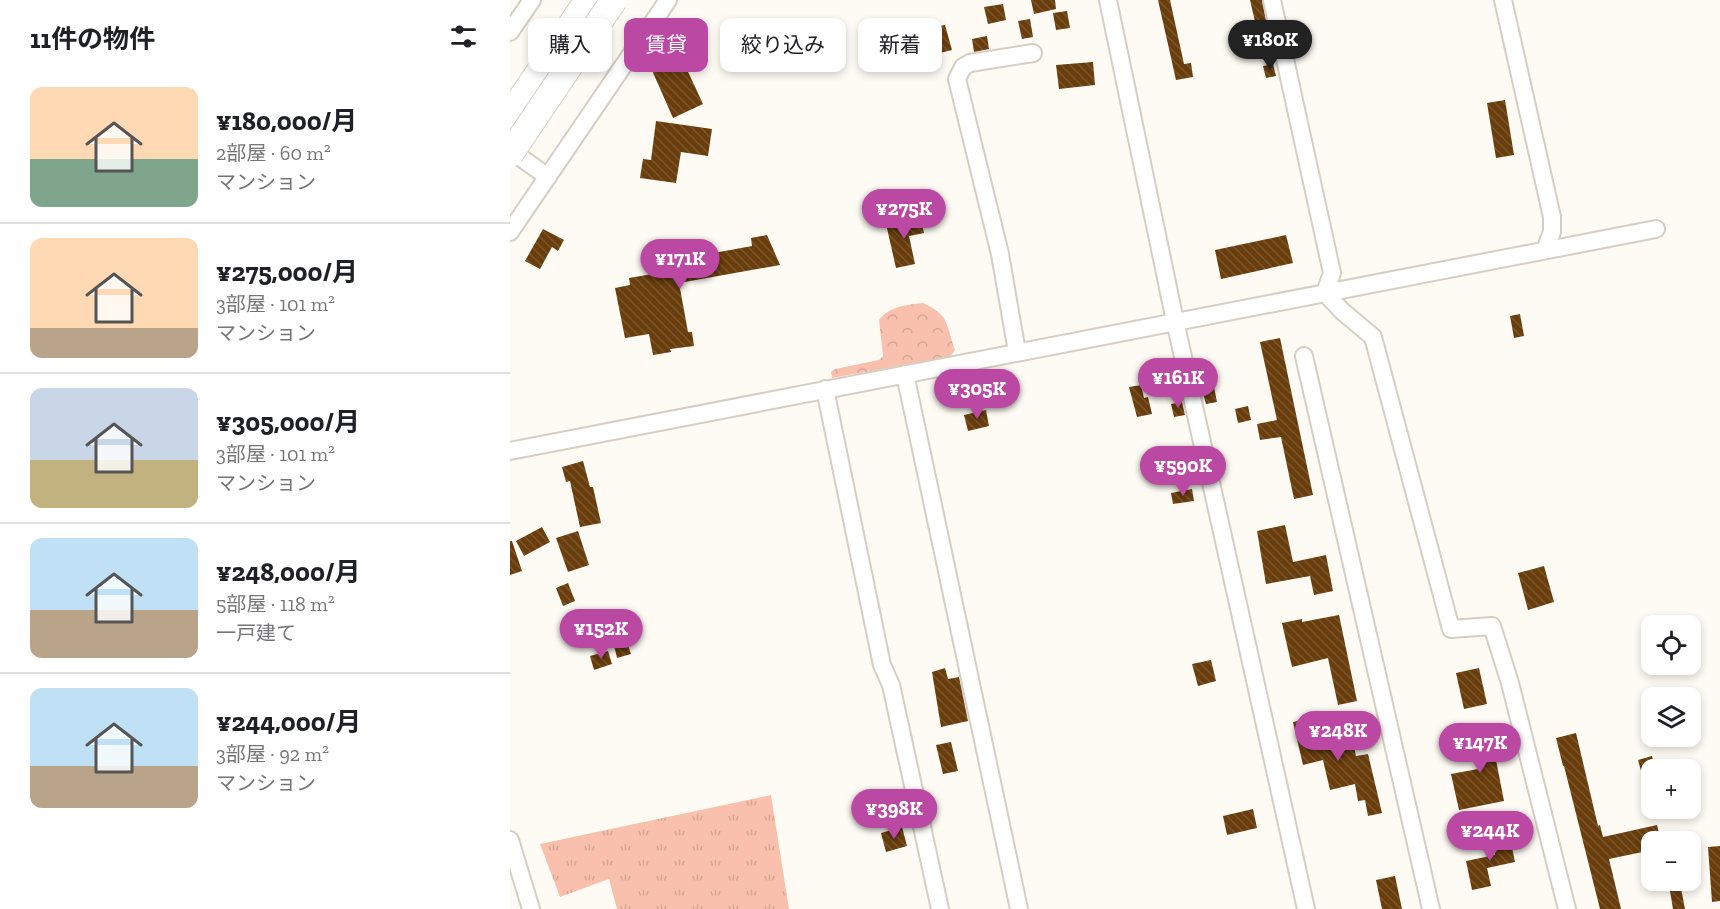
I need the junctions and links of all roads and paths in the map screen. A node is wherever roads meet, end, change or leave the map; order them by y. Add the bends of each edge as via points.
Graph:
1 (532, 0) edge
2 (588, 0) edge
3 (614, 0) edge
4 (668, 0) edge
5 (1108, 0) edge
6 (1272, 0) edge
7 (1503, 0) edge
8 (510, 32) edge
9 (1033, 53) dead end
10 (510, 115) edge
11 (510, 150) edge
12 (510, 154) edge
13 (548, 177) junction
14 (1656, 229) dead end
15 (510, 232) edge
16 (1545, 250) junction
17 (1325, 292) junction
18 (1175, 321) junction
19 (1017, 352) junction
20 (1304, 356) dead end
21 (904, 374) junction
22 (825, 389) junction
23 (510, 451) edge
24 (510, 840) edge
25 (531, 909) edge
26 (940, 909) edge
27 (1019, 909) edge
28 (1306, 909) edge
29 (1431, 909) edge
30 (1567, 909) edge

1 - 8 street
2 - 10 highway
3 - 12 highway, bridge
4 - 13 street
5 - 18 street
6 - 17 street via 1332,273
7 - 16 street via 1552,217 1552,232
9 - 19 street via 970,63 957,79 999,254
11 - 13 street
13 - 15 street
14 - 16 street
16 - 17 street
17 - 18 street
17 - 30 street via 1373,338 1452,629 1492,626 1510,682
18 - 19 street
18 - 28 street
19 - 21 street
20 - 29 street
21 - 22 street
21 - 27 street
22 - 23 street
22 - 26 street via 882,665 891,685
24 - 25 street

